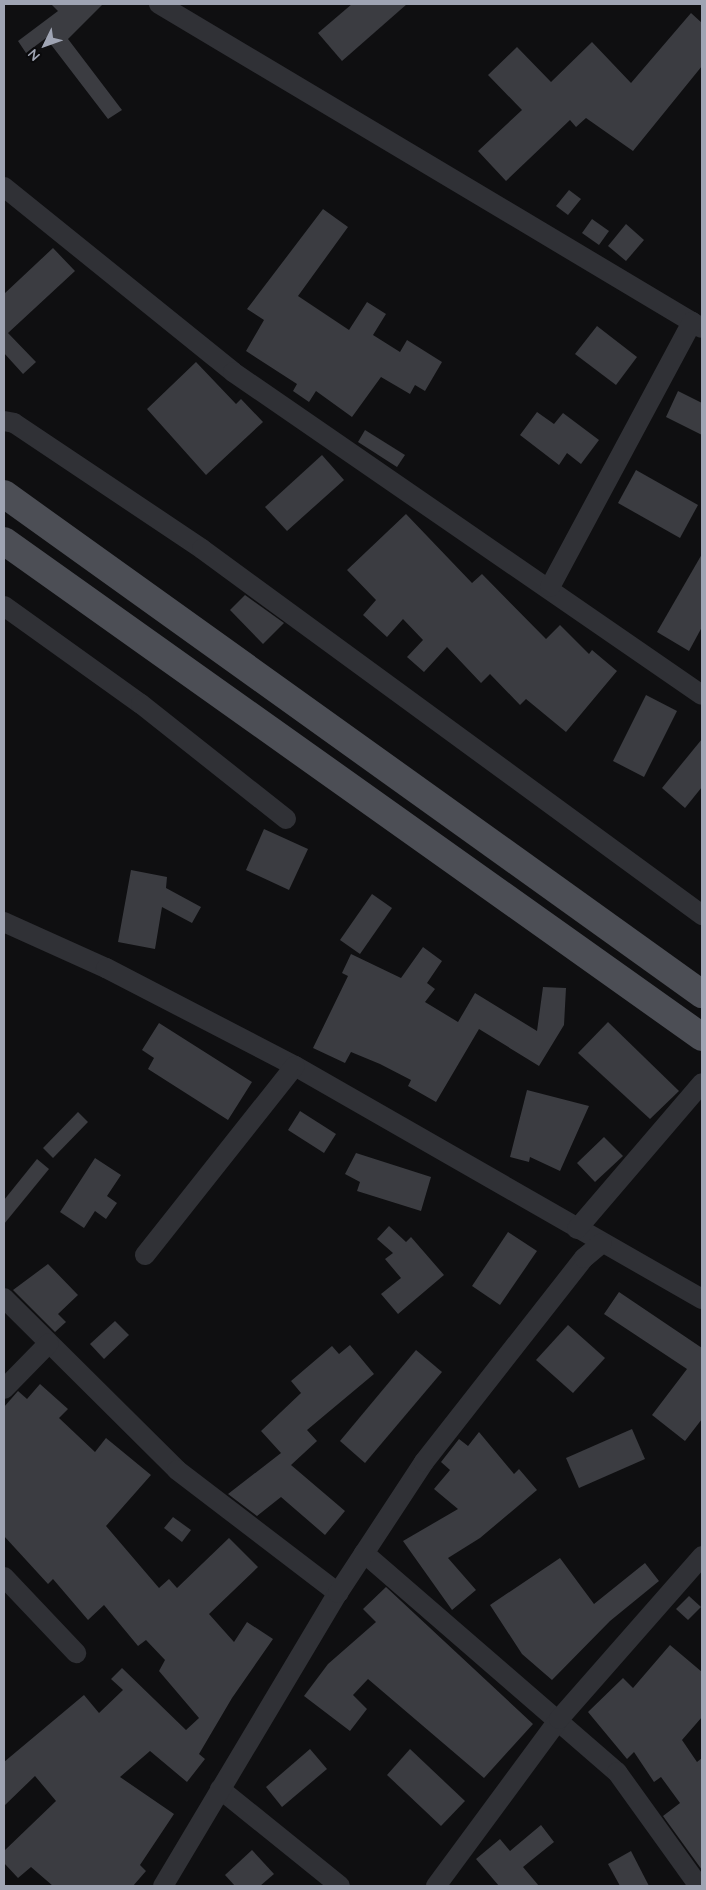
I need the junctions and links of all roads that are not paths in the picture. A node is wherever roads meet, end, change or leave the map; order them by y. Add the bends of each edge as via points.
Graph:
1 (159, 4) edge
2 (184, 10) edge
3 (4, 187) edge
4 (697, 325) edge
5 (4, 421) edge
6 (4, 494) edge
7 (4, 541) edge
8 (550, 587) junction
9 (4, 606) edge
10 (702, 696) edge
11 (286, 819) dead end
12 (702, 915) edge
13 (4, 922) edge
14 (702, 994) edge
15 (702, 1037) edge
16 (295, 1066) junction
17 (702, 1083) edge
18 (577, 1229) junction
19 (602, 1243) junction
20 (145, 1255) dead end
21 (4, 1298) edge
22 (702, 1299) edge
23 (49, 1343) junction
24 (4, 1388) edge
25 (364, 1553) junction
26 (702, 1556) edge
27 (4, 1577) edge
28 (338, 1593) junction
29 (76, 1653) dead end
30 (559, 1719) junction
31 (220, 1789) junction
32 (163, 1886) edge
33 (340, 1886) edge
34 (436, 1886) edge
35 (699, 1886) edge

1 - 2 street
2 - 4 street
3 - 8 street via 233,372
4 - 8 street
5 - 12 street via 14,423 202,549
6 - 14 main road
7 - 15 main road
8 - 10 street
9 - 11 street via 141,704
13 - 16 street via 106,968
16 - 18 street
16 - 20 street
17 - 18 street
18 - 19 street
19 - 22 street
19 - 25 street via 584,1258 424,1462
21 - 23 street
23 - 24 street
23 - 28 street via 177,1470
25 - 28 street
25 - 30 street
26 - 30 street
27 - 29 street
28 - 31 street
30 - 34 street
30 - 35 street via 617,1772
31 - 32 street
31 - 33 street

